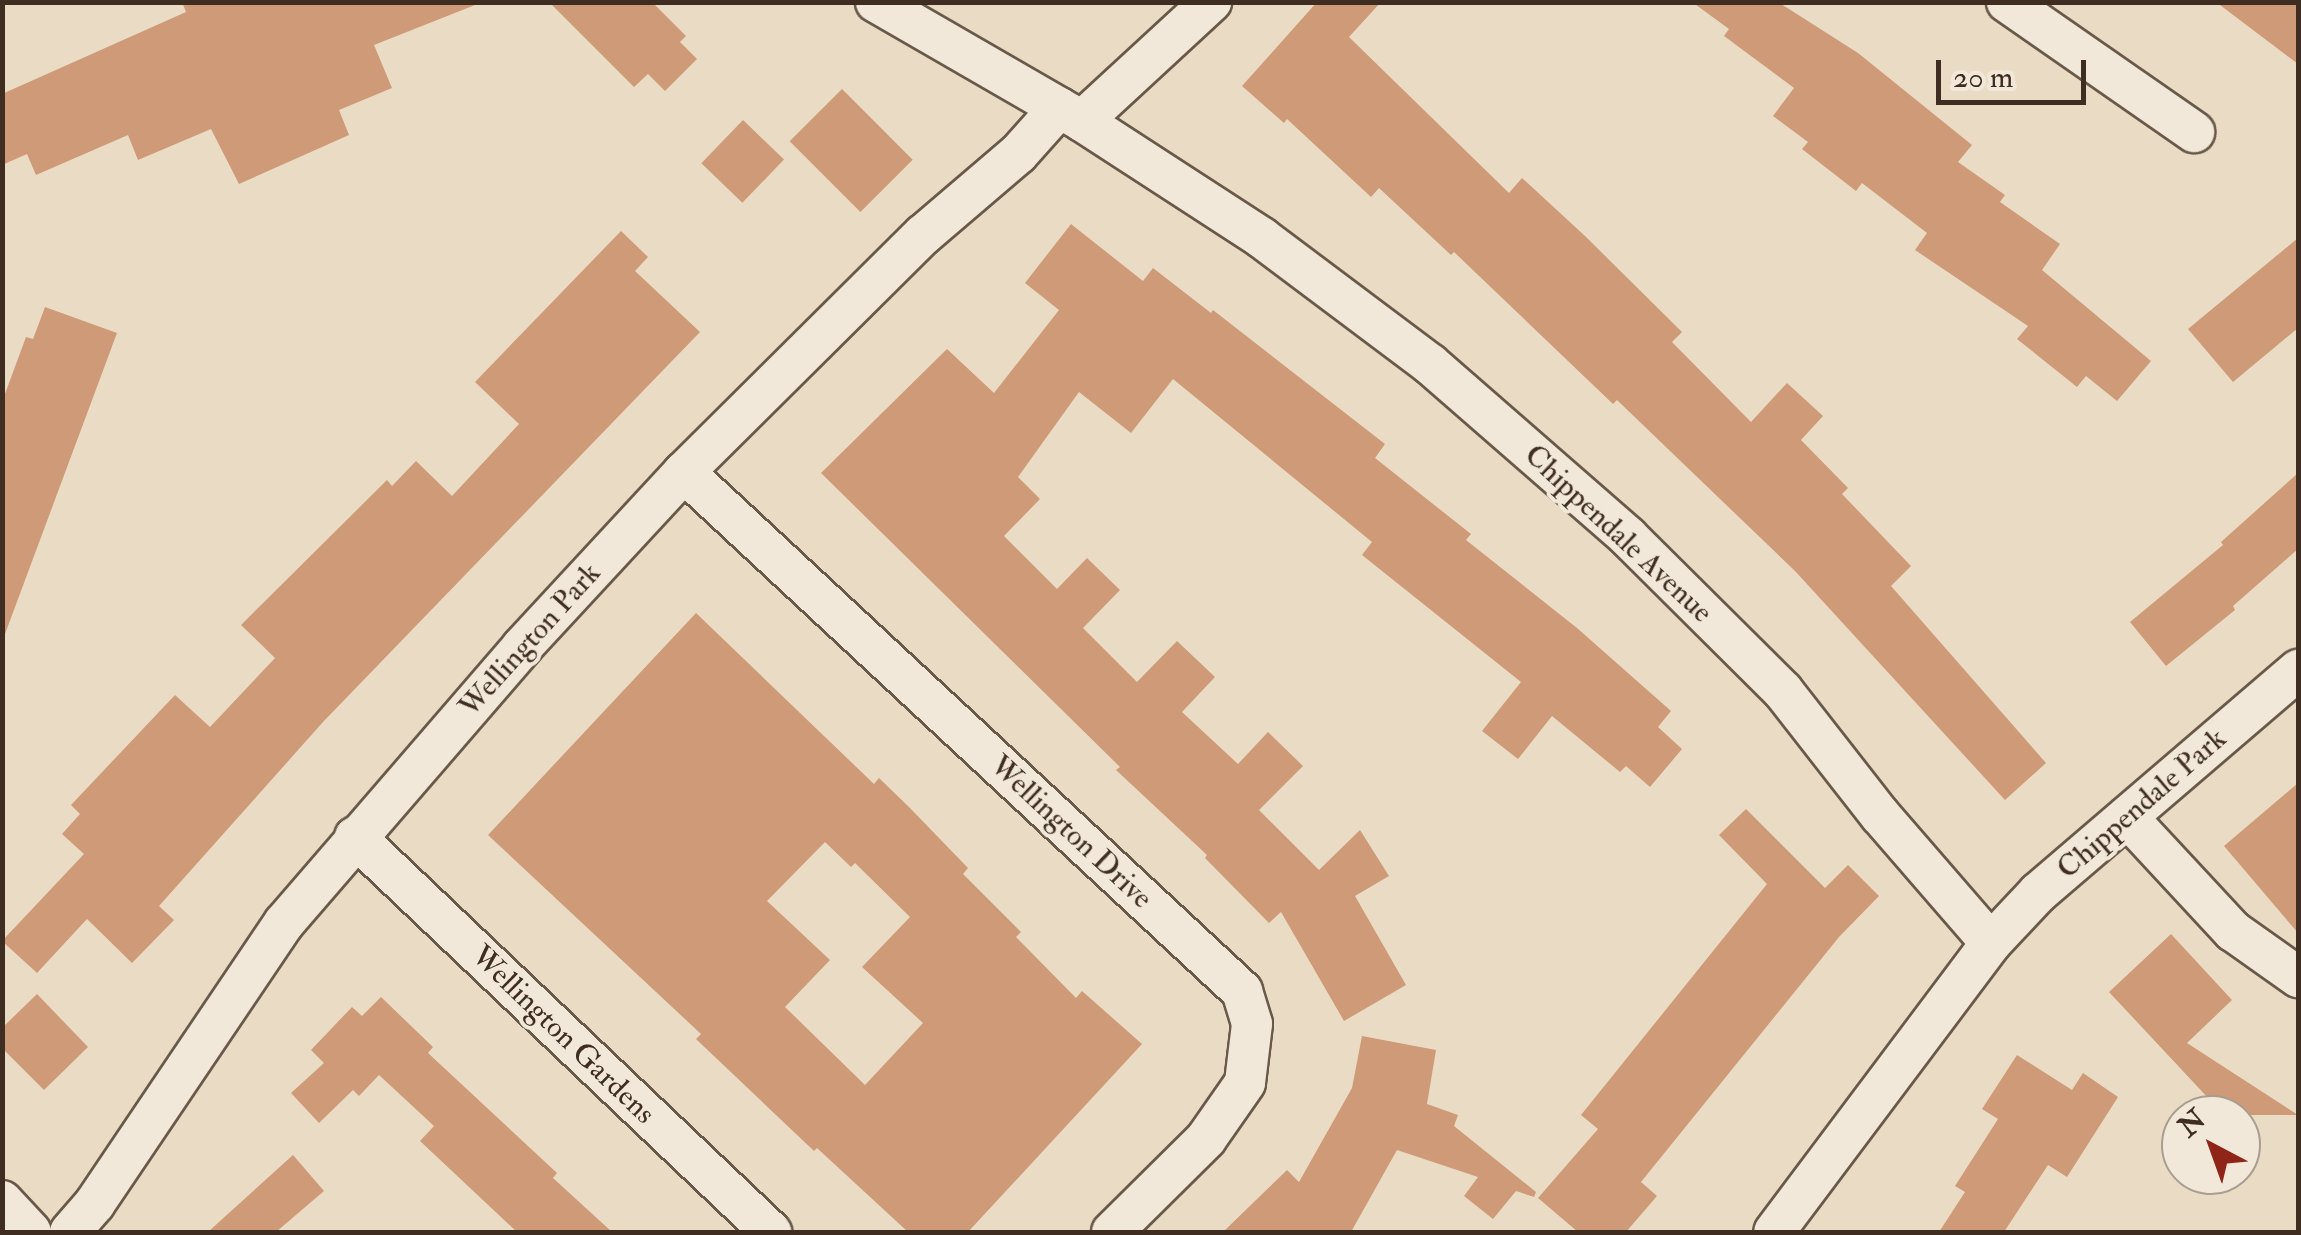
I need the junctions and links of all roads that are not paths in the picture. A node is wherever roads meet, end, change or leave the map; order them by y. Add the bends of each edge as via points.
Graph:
1 (876, 2) edge
2 (1211, 2) edge
3 (2006, 2) edge
4 (1070, 114) junction
5 (2194, 132) dead end
6 (684, 472) junction
7 (2298, 670) edge
8 (2127, 818) junction
9 (355, 837) junction
10 (1991, 943) junction
11 (2298, 978) edge
12 (2, 1201) edge
13 (31, 1232) edge
14 (70, 1232) edge
15 (771, 1232) edge
16 (1112, 1232) edge
17 (1774, 1232) edge

1 - 4 street, Chippendale Avenue
2 - 4 street, Wellington Park
3 - 5 street
4 - 6 street, Wellington Park via 922,235
4 - 10 street, Chippendale Avenue via 1262,238 1414,352 1628,537 1783,691
6 - 9 street, Wellington Park
6 - 16 street, Wellington Drive via 1242,992 1252,1024 1245,1083 1206,1138
7 - 8 street, Chippendale Park
8 - 10 street, Chippendale Park via 2038,893
8 - 11 street via 2233,931
9 - 14 street, Wellington Park via 284,923
9 - 15 street, Wellington Gardens
10 - 17 street
12 - 13 street

